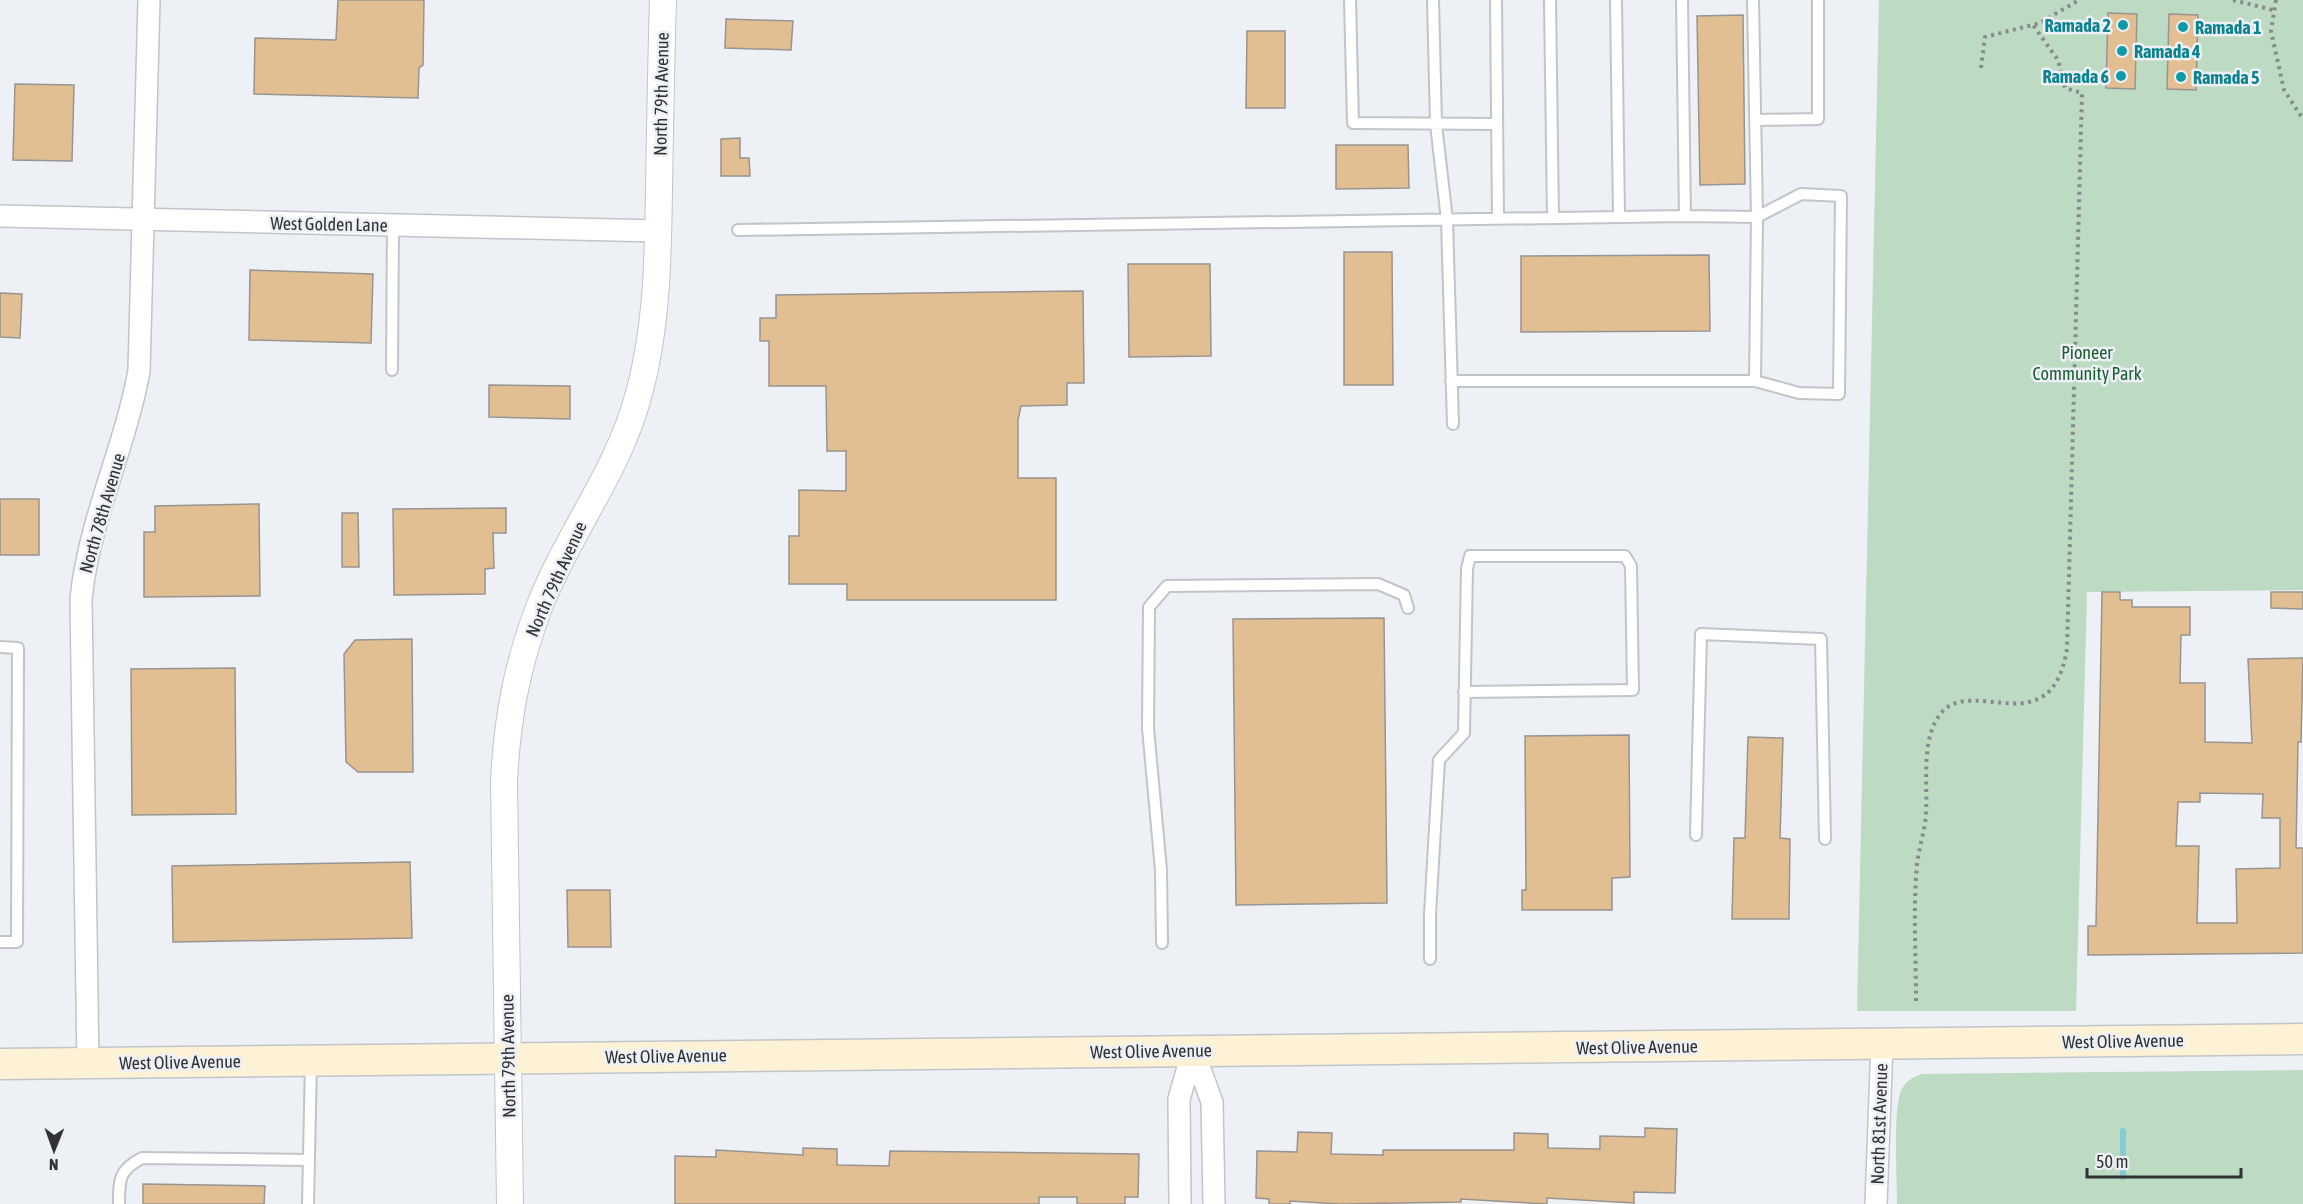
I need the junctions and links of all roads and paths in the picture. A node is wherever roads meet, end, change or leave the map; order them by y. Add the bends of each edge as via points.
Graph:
1 (149, 0) edge
2 (663, 0) edge
3 (1350, 0) edge
4 (1433, 0) edge
5 (1496, 0) edge
6 (1550, 0) edge
7 (1616, 0) edge
8 (1682, 0) edge
9 (1753, 0) edge
10 (1818, 0) edge
11 (2079, 0) edge
12 (2233, 0) edge
13 (2276, 0) edge
14 (2273, 10) junction
15 (2033, 25) junction
16 (1981, 68) dead end
17 (2303, 119) edge
18 (1756, 120) junction
19 (1436, 124) junction
20 (1497, 124) junction
21 (0, 216) edge
22 (1685, 216) junction
23 (1619, 217) junction
24 (1757, 217) junction
25 (1553, 218) junction
26 (1498, 219) junction
27 (144, 220) junction
28 (1447, 220) junction
29 (393, 225) junction
30 (738, 230) dead end
31 (658, 231) junction
32 (392, 370) dead end
33 (2039, 373) dead end
34 (2075, 373) junction
35 (2133, 374) dead end
36 (1451, 381) junction
37 (1755, 381) junction
38 (1453, 424) dead end
39 (1408, 608) dead end
40 (0, 647) edge
41 (1464, 692) junction
42 (1696, 835) dead end
43 (1825, 839) dead end
44 (0, 942) edge
45 (1162, 943) dead end
46 (1430, 959) dead end
47 (1916, 1001) dead end
48 (2303, 1039) edge
49 (1882, 1044) junction
50 (1193, 1050) junction
51 (508, 1058) junction
52 (310, 1061) junction
53 (0, 1064) edge
54 (88, 1064) junction
55 (309, 1160) junction
56 (119, 1204) edge
57 (308, 1204) edge
58 (510, 1204) edge
59 (1180, 1204) edge
60 (1214, 1204) edge
61 (1876, 1204) edge

1 - 27 street, North 78th Avenue
2 - 31 street, North 79th Avenue
3 - 19 lane via 1353,123
4 - 19 lane
5 - 20 lane
6 - 25 lane
7 - 23 lane
8 - 22 lane
9 - 18 lane
10 - 18 lane via 1818,118
11 - 15 path
12 - 14 path
13 - 14 path
14 - 17 path via 2271,31 2284,90
15 - 16 path via 1986,37
15 - 34 path via 2058,60 2065,88 2082,93
18 - 24 lane
19 - 20 lane
19 - 28 lane
20 - 26 lane
21 - 27 street, West Golden Lane
22 - 23 lane
22 - 24 lane
23 - 25 lane
24 - 37 lane
24 - 37 lane via 1801,194 1841,196 1839,394 1799,393
25 - 26 lane
26 - 28 lane
27 - 29 street, West Golden Lane
27 - 54 street, North 78th Avenue via 140,371 129,421 91,538 81,599
28 - 30 lane
28 - 36 lane
29 - 31 street, West Golden Lane
29 - 32 lane
31 - 51 street, North 79th Avenue via 651,342 638,398 619,448 540,604 509,716 504,782
33 - 34 path
34 - 35 path
34 - 47 path via 2067,649 2063,674 2042,697 2025,703 1963,702 1944,710 1932,726 1926,817 1917,863
36 - 37 lane
36 - 38 lane
39 - 45 lane via 1404,595 1378,584 1167,586 1156,596 1149,607 1148,728 1161,870
40 - 44 lane via 18,648 18,695 17,942
41 - 41 lane via 1470,556 1625,556 1631,566 1633,690
41 - 46 lane via 1464,733 1439,760
42 - 43 lane via 1701,634 1821,639
48 - 49 main road, West Olive Avenue
49 - 50 main road, West Olive Avenue
49 - 61 street, North 81st Avenue
50 - 51 main road, West Olive Avenue
50 - 59 street via 1179,1099
50 - 60 street via 1212,1102
51 - 52 main road, West Olive Avenue
51 - 58 street, North 79th Avenue
52 - 54 main road, West Olive Avenue
52 - 55 lane
53 - 54 main road, West Olive Avenue
55 - 56 lane via 142,1158 126,1166 119,1183
55 - 57 lane

